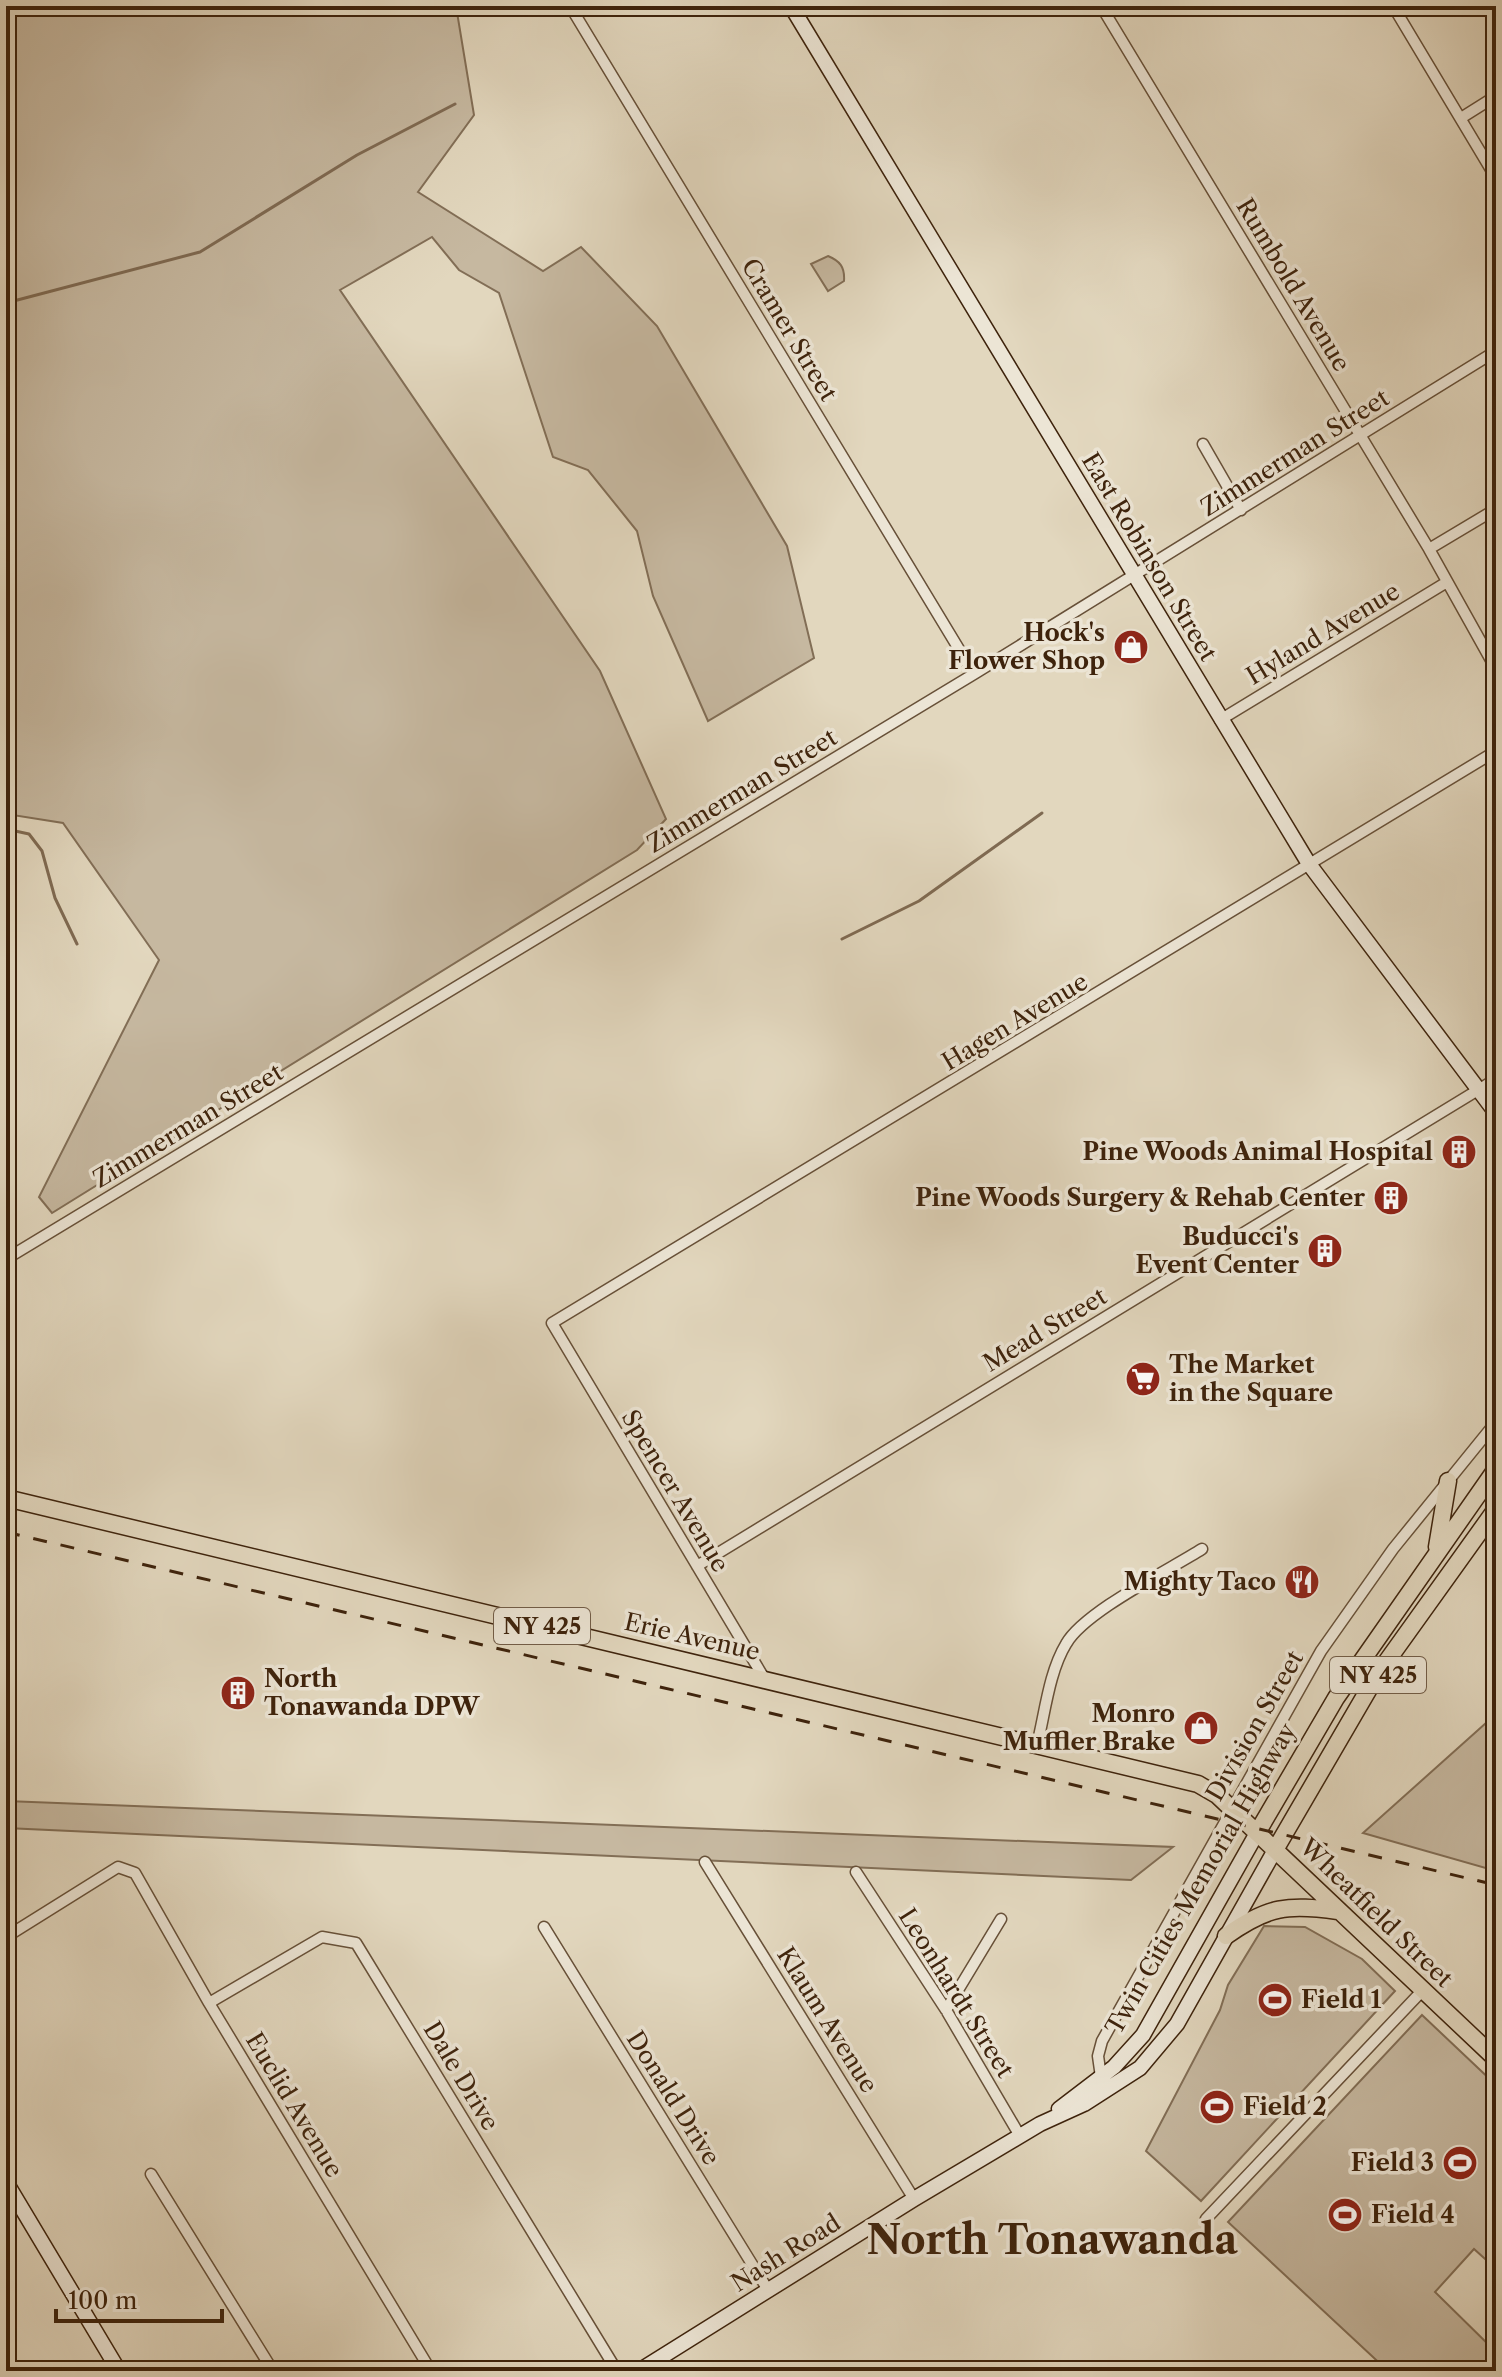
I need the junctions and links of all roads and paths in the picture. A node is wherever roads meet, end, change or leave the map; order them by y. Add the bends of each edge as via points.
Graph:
1 (570, 6) edge
2 (791, 6) edge
3 (1101, 6) edge
4 (1393, 6) edge
5 (1496, 96) edge
6 (1461, 118) junction
7 (1496, 178) edge
8 (1496, 351) edge
9 (1360, 436) junction
10 (1203, 444) dead end
11 (1496, 509) edge
12 (1241, 510) junction
13 (1429, 549) junction
14 (1135, 575) junction
15 (1447, 582) junction
16 (1496, 668) edge
17 (974, 674) junction
18 (1220, 720) junction
19 (1496, 751) edge
20 (1309, 864) junction
21 (1496, 1079) edge
22 (1478, 1090) junction
23 (1496, 1113) edge
24 (6, 1259) edge
25 (552, 1323) joint
26 (1496, 1422) edge
27 (1496, 1469) edge
28 (1448, 1481) junction
29 (6, 1498) edge
30 (1496, 1509) edge
31 (1202, 1549) dead end
32 (1436, 1553) junction
33 (697, 1566) junction
34 (764, 1678) junction
35 (1037, 1745) junction
36 (1230, 1807) junction
37 (1257, 1833) junction
38 (1275, 1850) junction
39 (705, 1862) dead end
40 (856, 1872) dead end
41 (1338, 1911) junction
42 (1001, 1919) dead end
43 (544, 1927) dead end
44 (1226, 1936) junction
45 (6, 1937) edge
46 (1422, 1991) junction
47 (209, 2003) junction
48 (946, 2010) junction
49 (1496, 2059) edge
50 (1101, 2077) junction
51 (1040, 2124) junction
52 (1020, 2136) junction
53 (151, 2174) dead end
54 (6, 2182) edge
55 (914, 2199) junction
56 (1206, 2219) dead end
57 (768, 2290) junction
58 (119, 2371) edge
59 (273, 2371) edge
60 (431, 2371) edge
61 (617, 2371) edge
62 (639, 2371) edge

1 - 17 street, Cramer Street
2 - 14 street, East Robinson Street
3 - 9 street, Rumbold Avenue
4 - 6 street
5 - 6 street
6 - 7 street
8 - 9 street, Zimmerman Street
9 - 12 street, Zimmerman Street
9 - 13 street, Rumbold Avenue
10 - 12 street
11 - 13 street
12 - 14 street, Zimmerman Street
13 - 15 street, Rumbold Avenue
14 - 17 street, Zimmerman Street
14 - 18 street, East Robinson Street
15 - 16 street, Rumbold Avenue
15 - 18 street, Hyland Avenue
17 - 24 street, Zimmerman Street
18 - 20 street, East Robinson Street
19 - 20 street, Hagen Avenue
20 - 22 street, East Robinson Street
20 - 25 street, Hagen Avenue
21 - 22 street, Mead Street
22 - 23 street, East Robinson Street
22 - 33 street, Mead Street
25 - 33 street, Spencer Avenue
26 - 28 street, Division Street
27 - 32 main road, Twin Cities Memorial Highway / NY 425
28 - 32 main road
28 - 36 street, Division Street via 1335,1630
29 - 34 main road, Erie Avenue / NY 425
30 - 38 main road, Twin Cities Memorial Highway / NY 425 via 1377,1675
31 - 35 street via 1070,1637
32 - 37 main road, Twin Cities Memorial Highway / NY 425 via 1336,1698
33 - 34 street, Spencer Avenue
34 - 35 main road, Erie Avenue / NY 425
35 - 36 main road, Erie Avenue / NY 425 via 1198,1784
36 - 37 main road, Erie Avenue / NY 425
36 - 50 street, Division Street via 1102,2041
37 - 38 main road, Wheatfield Street / NY 425
37 - 50 street, Twin Cities Memorial Highway via 1152,2021
38 - 41 main road, Wheatfield Street
38 - 44 street, Twin Cities Memorial Highway
39 - 55 street, Klaum Avenue
40 - 48 street, Leonhardt Street
41 - 44 main road via 1275,1908
41 - 46 main road, Wheatfield Street
42 - 48 street
43 - 57 street, Donald Drive
44 - 51 street, Twin Cities Memorial Highway via 1151,2059 1084,2104
45 - 47 street, Euclid Avenue via 118,1867 135,1873
46 - 49 main road, Wheatfield Street
46 - 56 street
47 - 60 street, Euclid Avenue
47 - 61 street, Dale Drive via 322,1937 356,1943
48 - 52 street, Leonhardt Street
50 - 51 street, Twin Cities Memorial Highway
51 - 52 street, Nash Road
52 - 55 street, Nash Road
53 - 59 street
54 - 58 street
55 - 57 street, Nash Road
57 - 62 street, Nash Road

